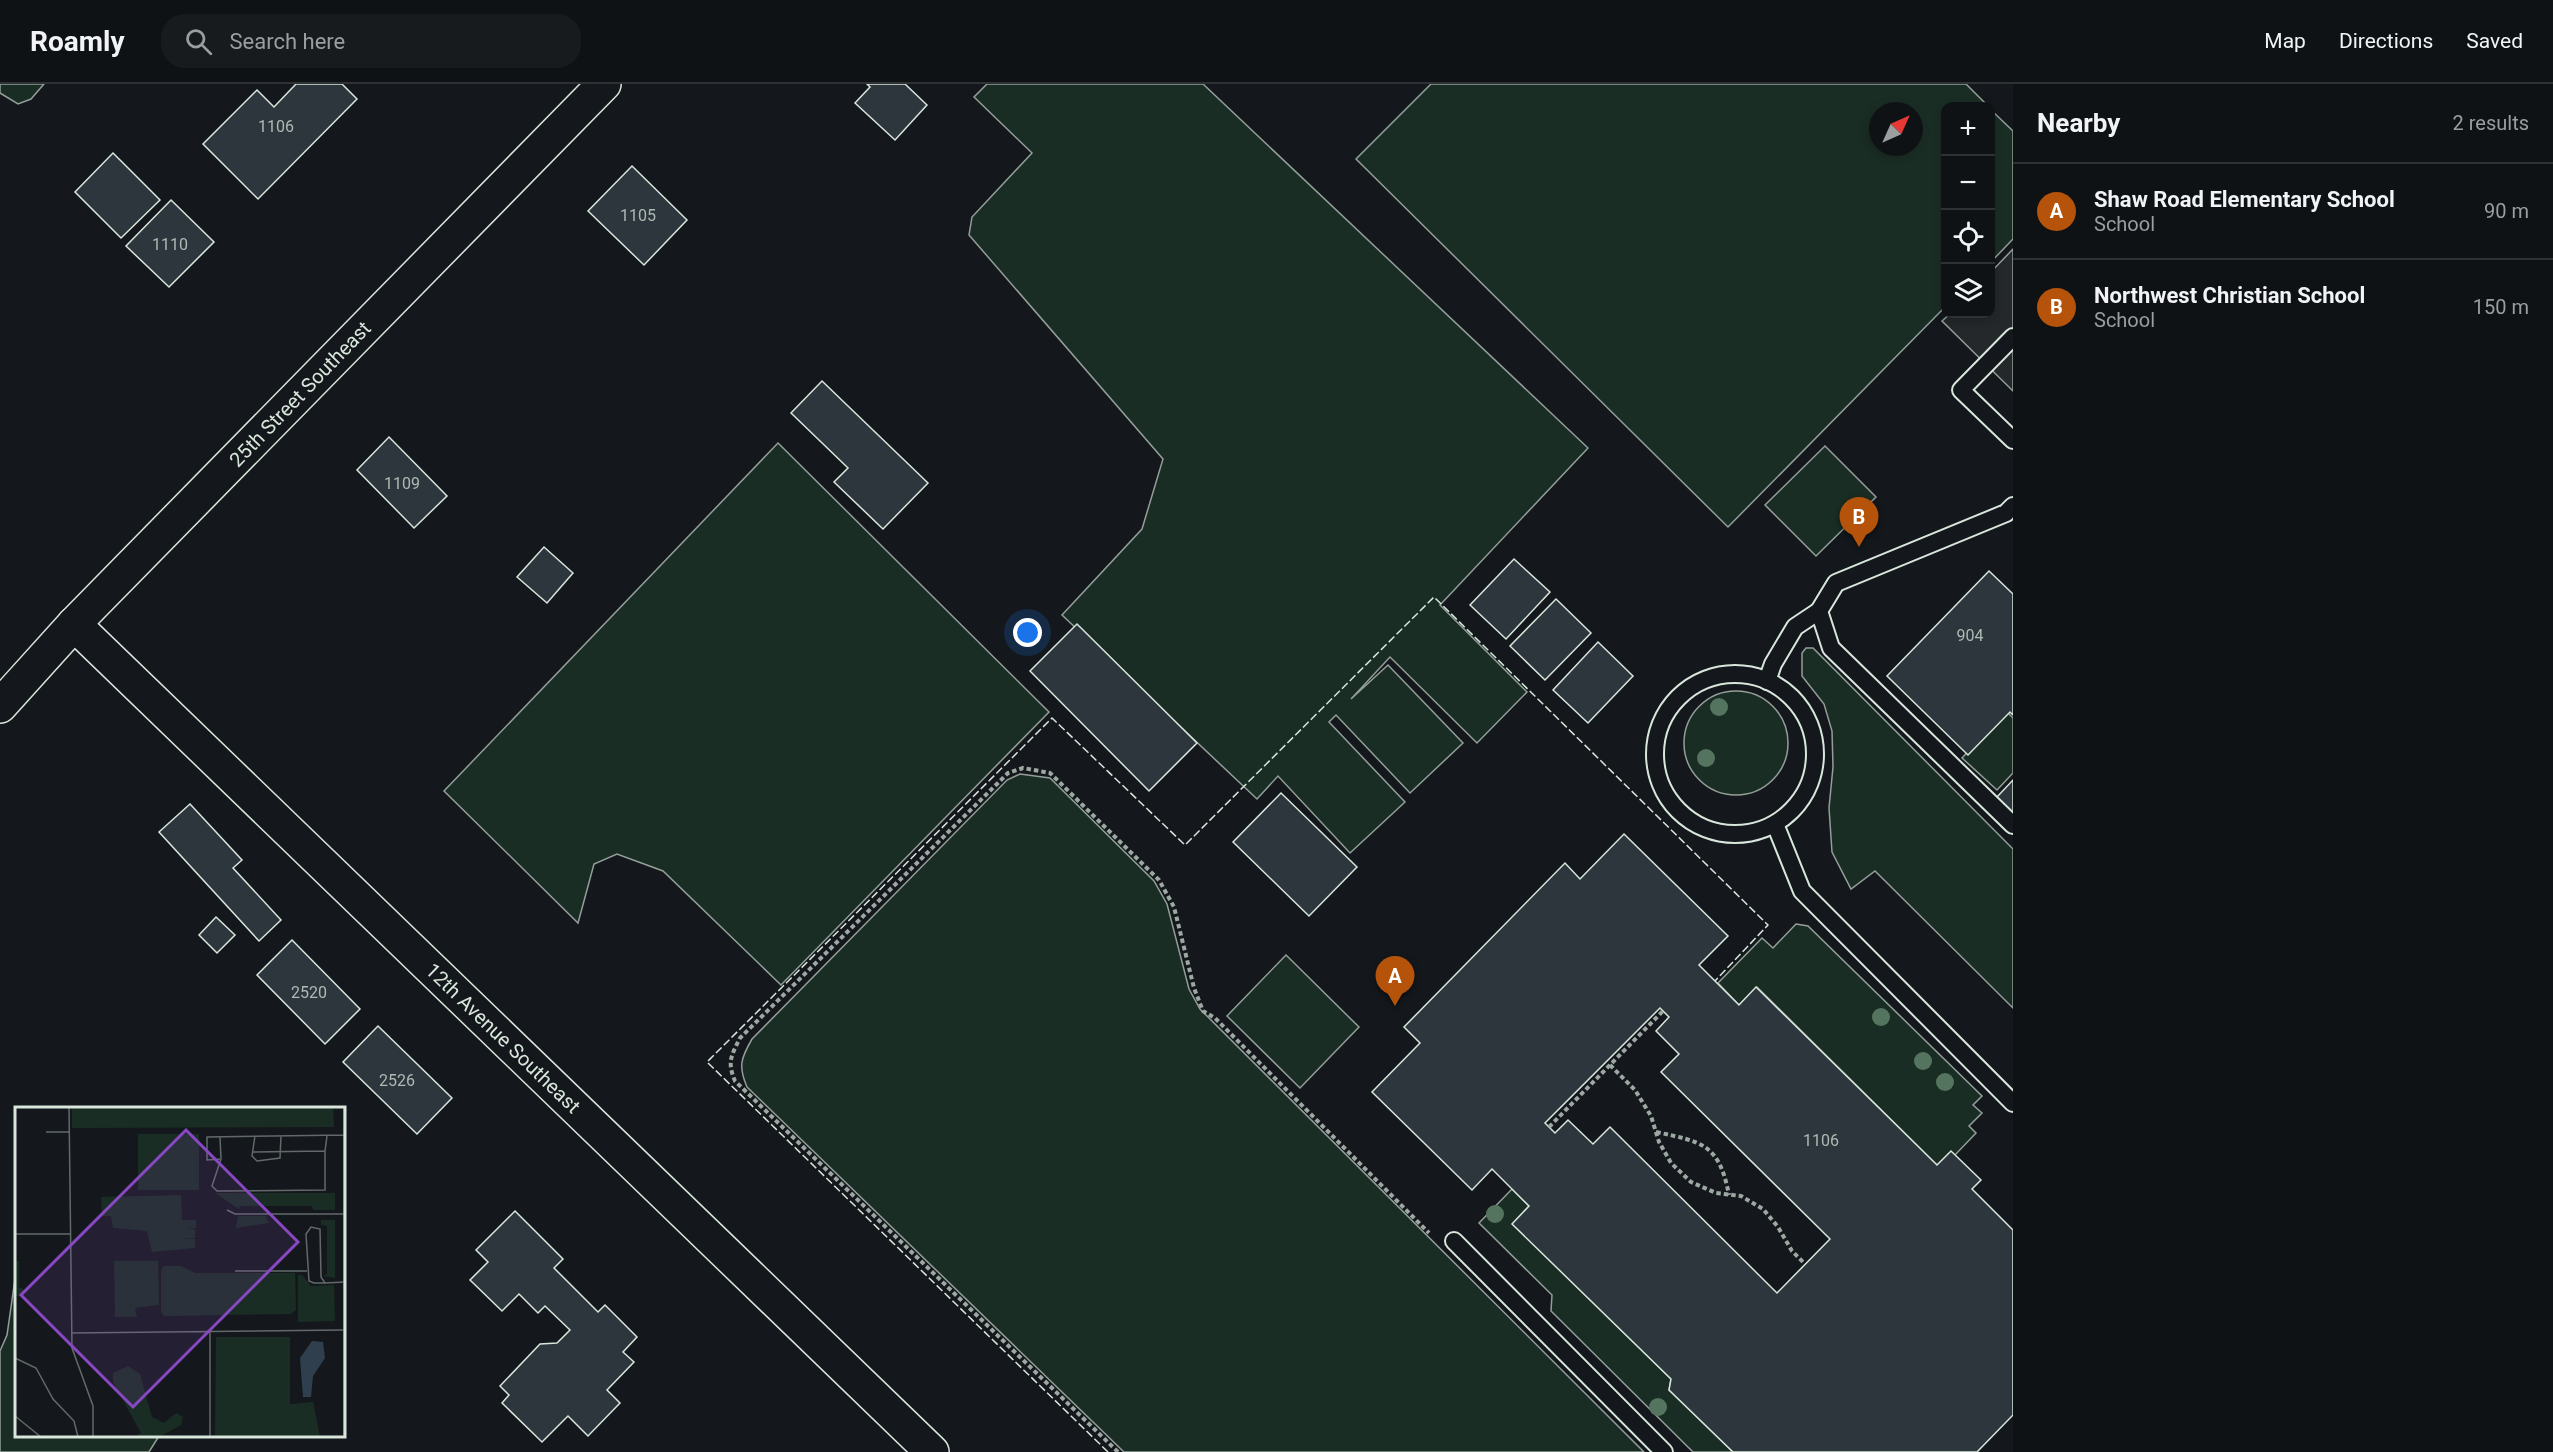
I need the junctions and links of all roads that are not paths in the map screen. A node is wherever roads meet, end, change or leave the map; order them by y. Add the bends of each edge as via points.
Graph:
1 (604, 84) edge
2 (2013, 337) edge
3 (2013, 440) edge
4 (2013, 506) edge
5 (1820, 611) junction
6 (74, 624) junction
7 (1767, 681) junction
8 (0, 706) edge
9 (1775, 824) junction
10 (2013, 825) edge
11 (2013, 1103) edge
12 (1454, 1240) dead end
13 (932, 1452) edge
14 (1664, 1452) edge

1 - 6 street, 25th Street Southeast
2 - 3 lane via 1961,390
4 - 5 lane via 2006,513 1836,583
5 - 7 lane via 1795,627
5 - 10 lane via 1831,648
6 - 8 street, 25th Street Southeast
6 - 13 street, 12th Avenue Southeast
7 - 9 lane via 1798,703 1811,728 1815,755 1810,782 1797,806
7 - 9 lane via 1730,673 1706,678 1683,691 1666,710 1656,734 1654,759 1659,783 1673,807 1695,825 1721,834 1749,833
9 - 11 lane via 1802,891
12 - 14 lane

